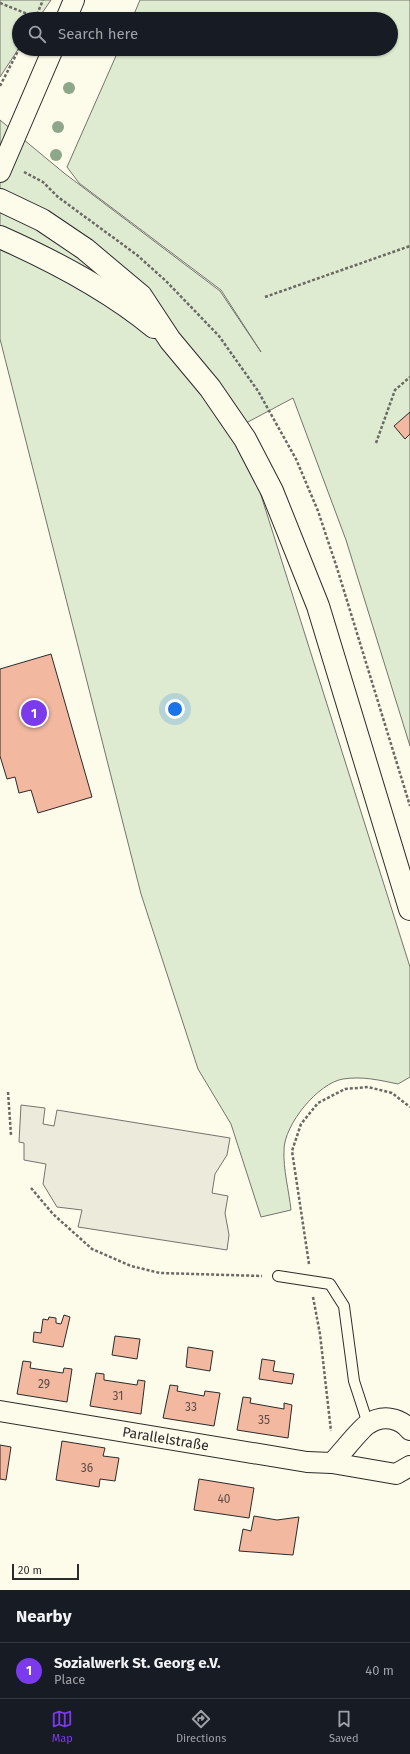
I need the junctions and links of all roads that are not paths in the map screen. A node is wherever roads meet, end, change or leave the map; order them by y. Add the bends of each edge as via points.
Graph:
1 (74, 0) edge
2 (69, 12) edge
3 (50, 56) edge
4 (0, 172) edge
5 (0, 200) edge
6 (0, 237) edge
7 (170, 340) junction
8 (410, 909) edge
9 (278, 1276) road end
10 (0, 1411) edge
11 (368, 1424) junction
12 (410, 1430) edge
13 (332, 1463) junction
14 (410, 1466) edge

1 - 2 street
3 - 4 street
5 - 7 main road via 42,220 124,280 141,296
6 - 7 main road via 109,294
7 - 8 main road via 210,388 245,439 272,491 318,606
9 - 11 lane via 330,1284 344,1306 354,1381
10 - 13 street, Parallelstraße via 307,1462
11 - 12 street via 387,1418 403,1422
11 - 13 street
13 - 14 street, Parallelstraße via 396,1474

